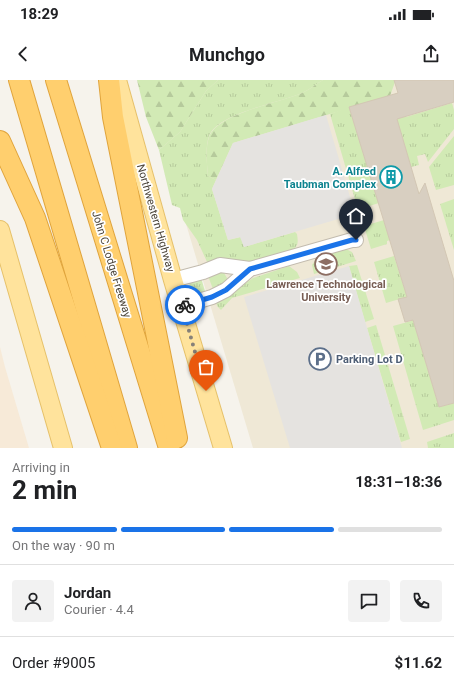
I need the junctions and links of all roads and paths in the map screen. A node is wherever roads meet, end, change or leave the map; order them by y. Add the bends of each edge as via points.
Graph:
1 (19, 80) edge
2 (56, 80) edge
3 (109, 80) edge
4 (117, 80) edge
5 (0, 141) edge
6 (0, 230) edge
7 (356, 240) dead end
8 (250, 269) junction
9 (173, 280) junction
10 (182, 306) junction
11 (63, 448) edge
12 (112, 448) edge
13 (127, 448) edge
14 (169, 448) edge
15 (179, 448) edge
16 (223, 448) edge

1 - 13 highway
2 - 14 highway, John C Lodge Freeway
3 - 15 highway via 114,117
4 - 9 main road, Northwestern Highway
5 - 12 highway via 35,218
6 - 11 main road
7 - 8 street
8 - 9 street via 220,265
8 - 10 street via 226,290
9 - 10 main road, Northwestern Highway
10 - 16 main road, Northwestern Highway

